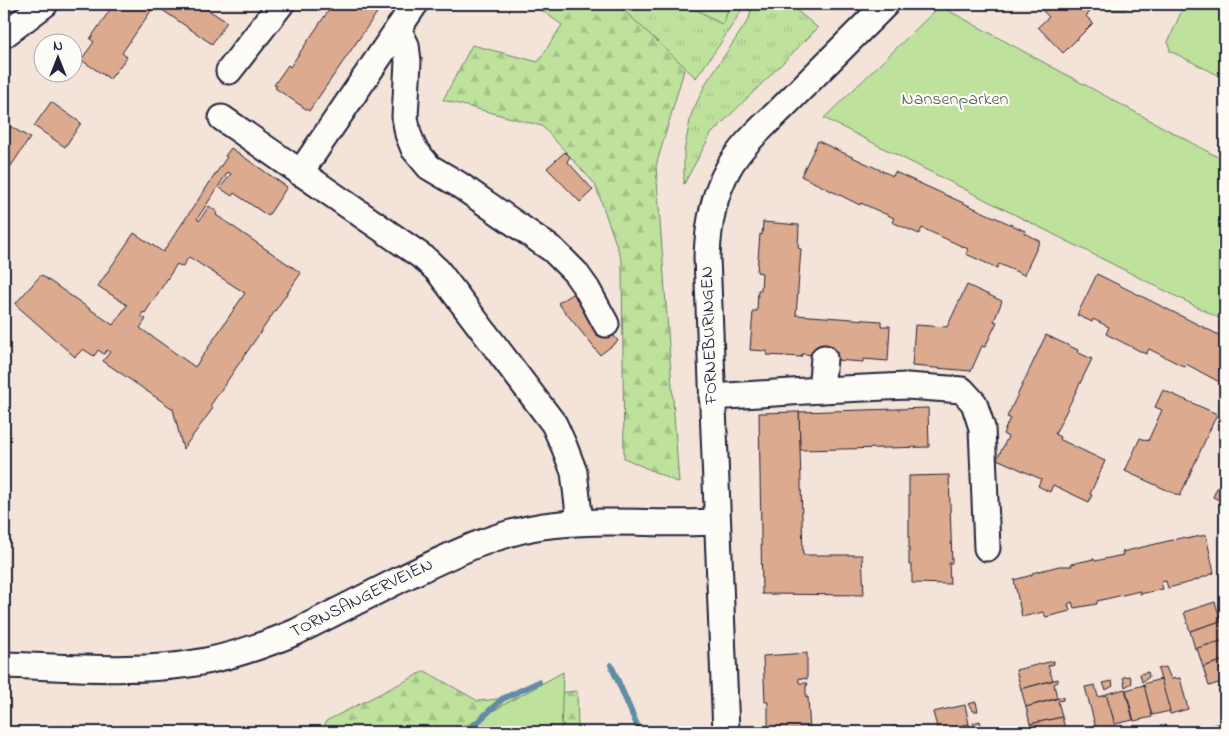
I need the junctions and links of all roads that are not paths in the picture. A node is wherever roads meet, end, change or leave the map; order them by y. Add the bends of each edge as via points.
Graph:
1 (45, 4) edge
2 (282, 4) edge
3 (415, 4) edge
4 (886, 4) edge
5 (398, 29) junction
6 (4, 34) edge
7 (228, 71) dead end
8 (222, 118) dead end
9 (300, 173) junction
10 (606, 324) dead end
11 (824, 358) dead end
12 (821, 390) junction
13 (712, 397) junction
14 (580, 522) junction
15 (717, 522) junction
16 (987, 548) dead end
17 (4, 665) edge
18 (726, 732) edge

1 - 6 street
2 - 7 street
3 - 5 street
4 - 13 street, FORNEBURINGEN via 750,140 729,167 718,190 708,235
5 - 9 street
5 - 10 street via 406,45 405,117 414,148 429,167 553,250 575,272
8 - 9 street
9 - 14 street via 438,271 554,424 574,472
11 - 12 street
12 - 13 street
12 - 16 street via 907,386 962,390 974,403 982,428
13 - 15 street, FORNEBURINGEN
14 - 15 street, TORNSANGERVEIEN
14 - 17 street, TORNSANGERVEIEN via 513,532 477,543 296,632 204,662 113,668
15 - 18 street, FORNEBURINGEN

